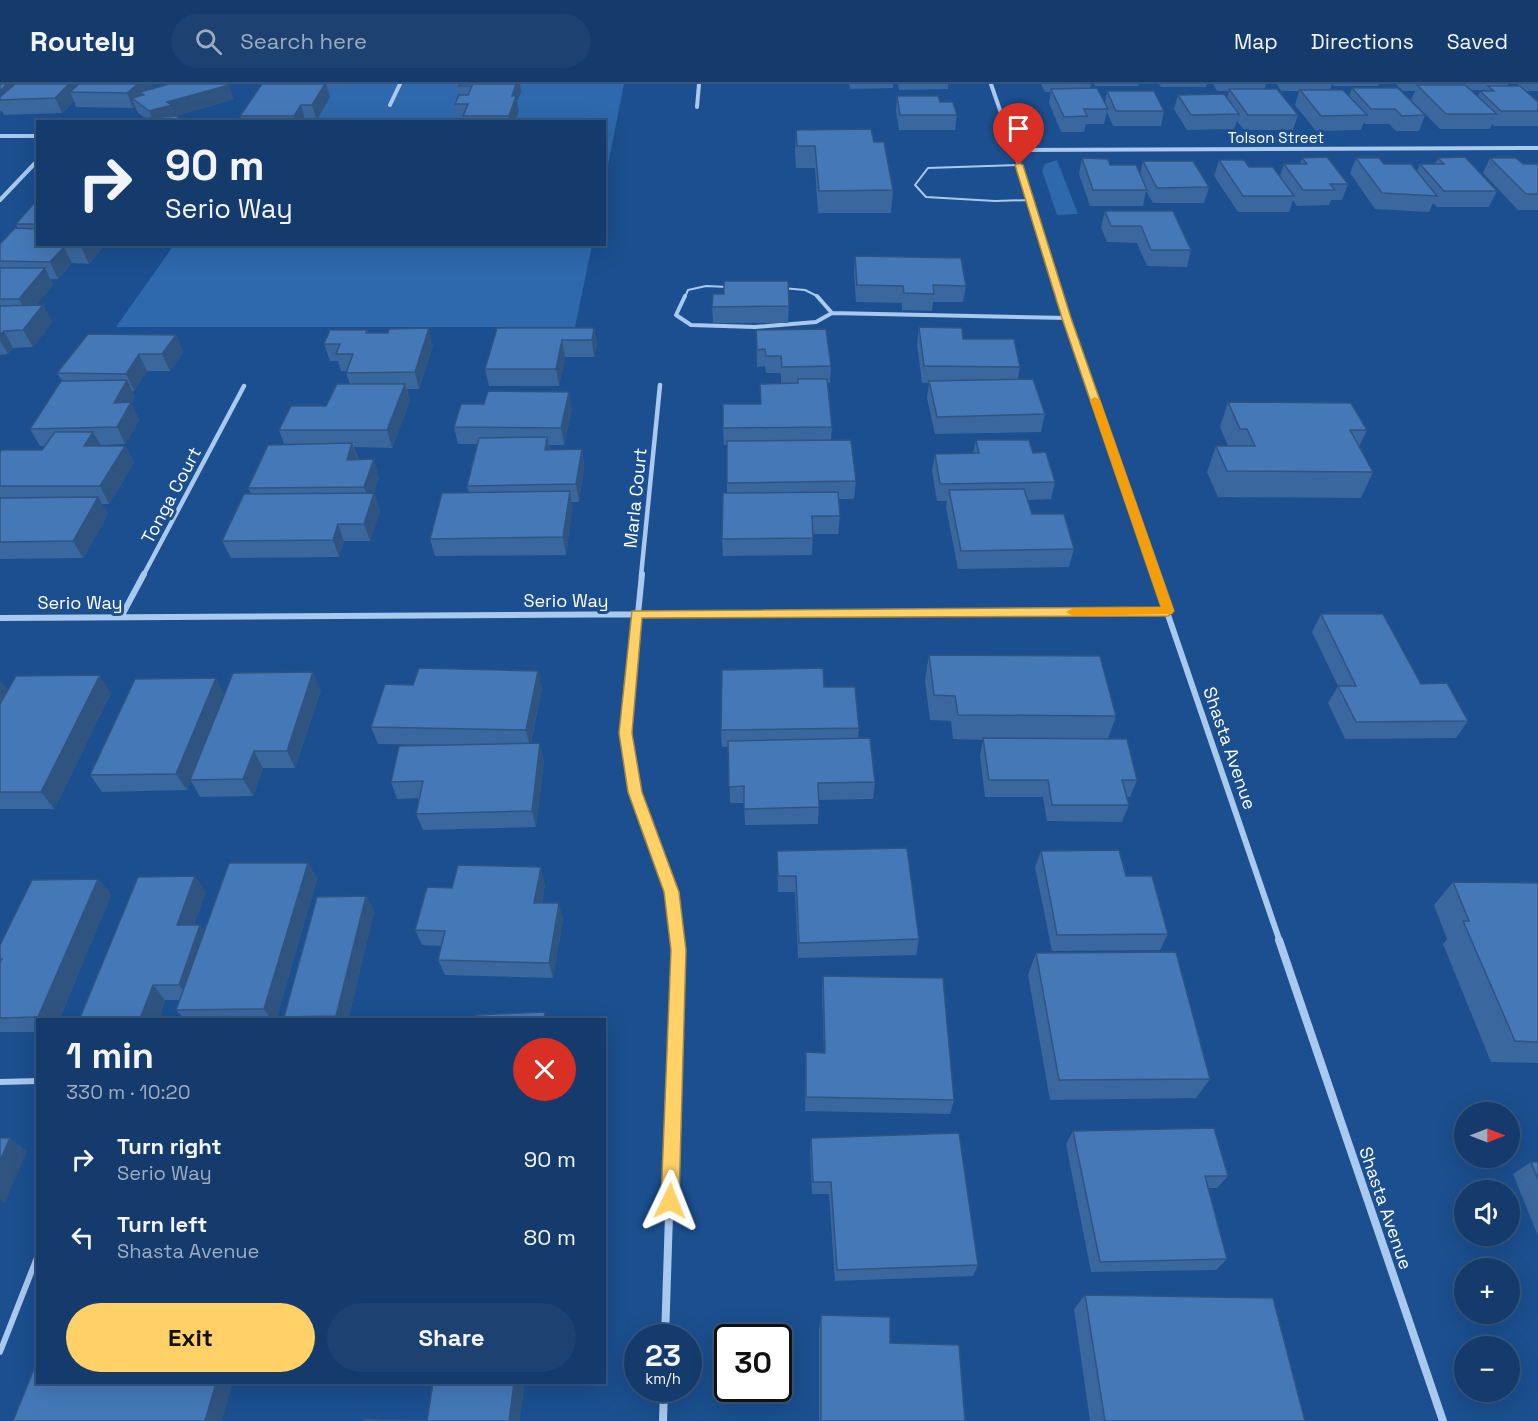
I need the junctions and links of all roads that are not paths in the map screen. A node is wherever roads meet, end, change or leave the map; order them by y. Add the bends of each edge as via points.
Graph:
1 (400, 84) edge
2 (699, 84) edge
3 (991, 84) edge
4 (390, 105) dead end
5 (698, 107) dead end
6 (0, 136) edge
7 (36, 136) edge
8 (1538, 148) edge
9 (1013, 150) junction
10 (36, 162) edge
11 (1019, 165) junction
12 (0, 200) edge
13 (1031, 200) junction
14 (730, 287) edge
15 (776, 288) edge
16 (832, 313) junction
17 (1067, 318) junction
18 (660, 385) dead end
19 (244, 386) dead end
20 (1168, 611) junction
21 (636, 614) junction
22 (122, 617) junction
23 (0, 618) edge
24 (36, 1081) edge
25 (0, 1082) edge
26 (36, 1260) edge
27 (666, 1324) edge
28 (0, 1352) edge
29 (664, 1402) edge
30 (663, 1421) edge
31 (1443, 1421) edge

1 - 4 street
2 - 5 street
3 - 9 street, Shasta Avenue
6 - 7 street
8 - 9 street, Tolson Street
9 - 11 street, Shasta Avenue
10 - 12 street
11 - 13 street, Shasta Avenue
11 - 13 lane via 928,168 915,186 926,197
13 - 17 street, Shasta Avenue
14 - 16 lane via 688,290 676,315 691,325 755,327 816,322
15 - 16 lane via 809,289 821,297
16 - 17 lane
17 - 20 street, Shasta Avenue
18 - 21 street, Marla Court
19 - 22 street, Tonga Court
20 - 21 street, Serio Way
20 - 31 street, Shasta Avenue
21 - 22 street, Serio Way
21 - 27 street, Marla Court via 626,733 635,792 671,892 679,950
22 - 23 street, Serio Way
24 - 25 lane
26 - 28 lane
29 - 30 street

